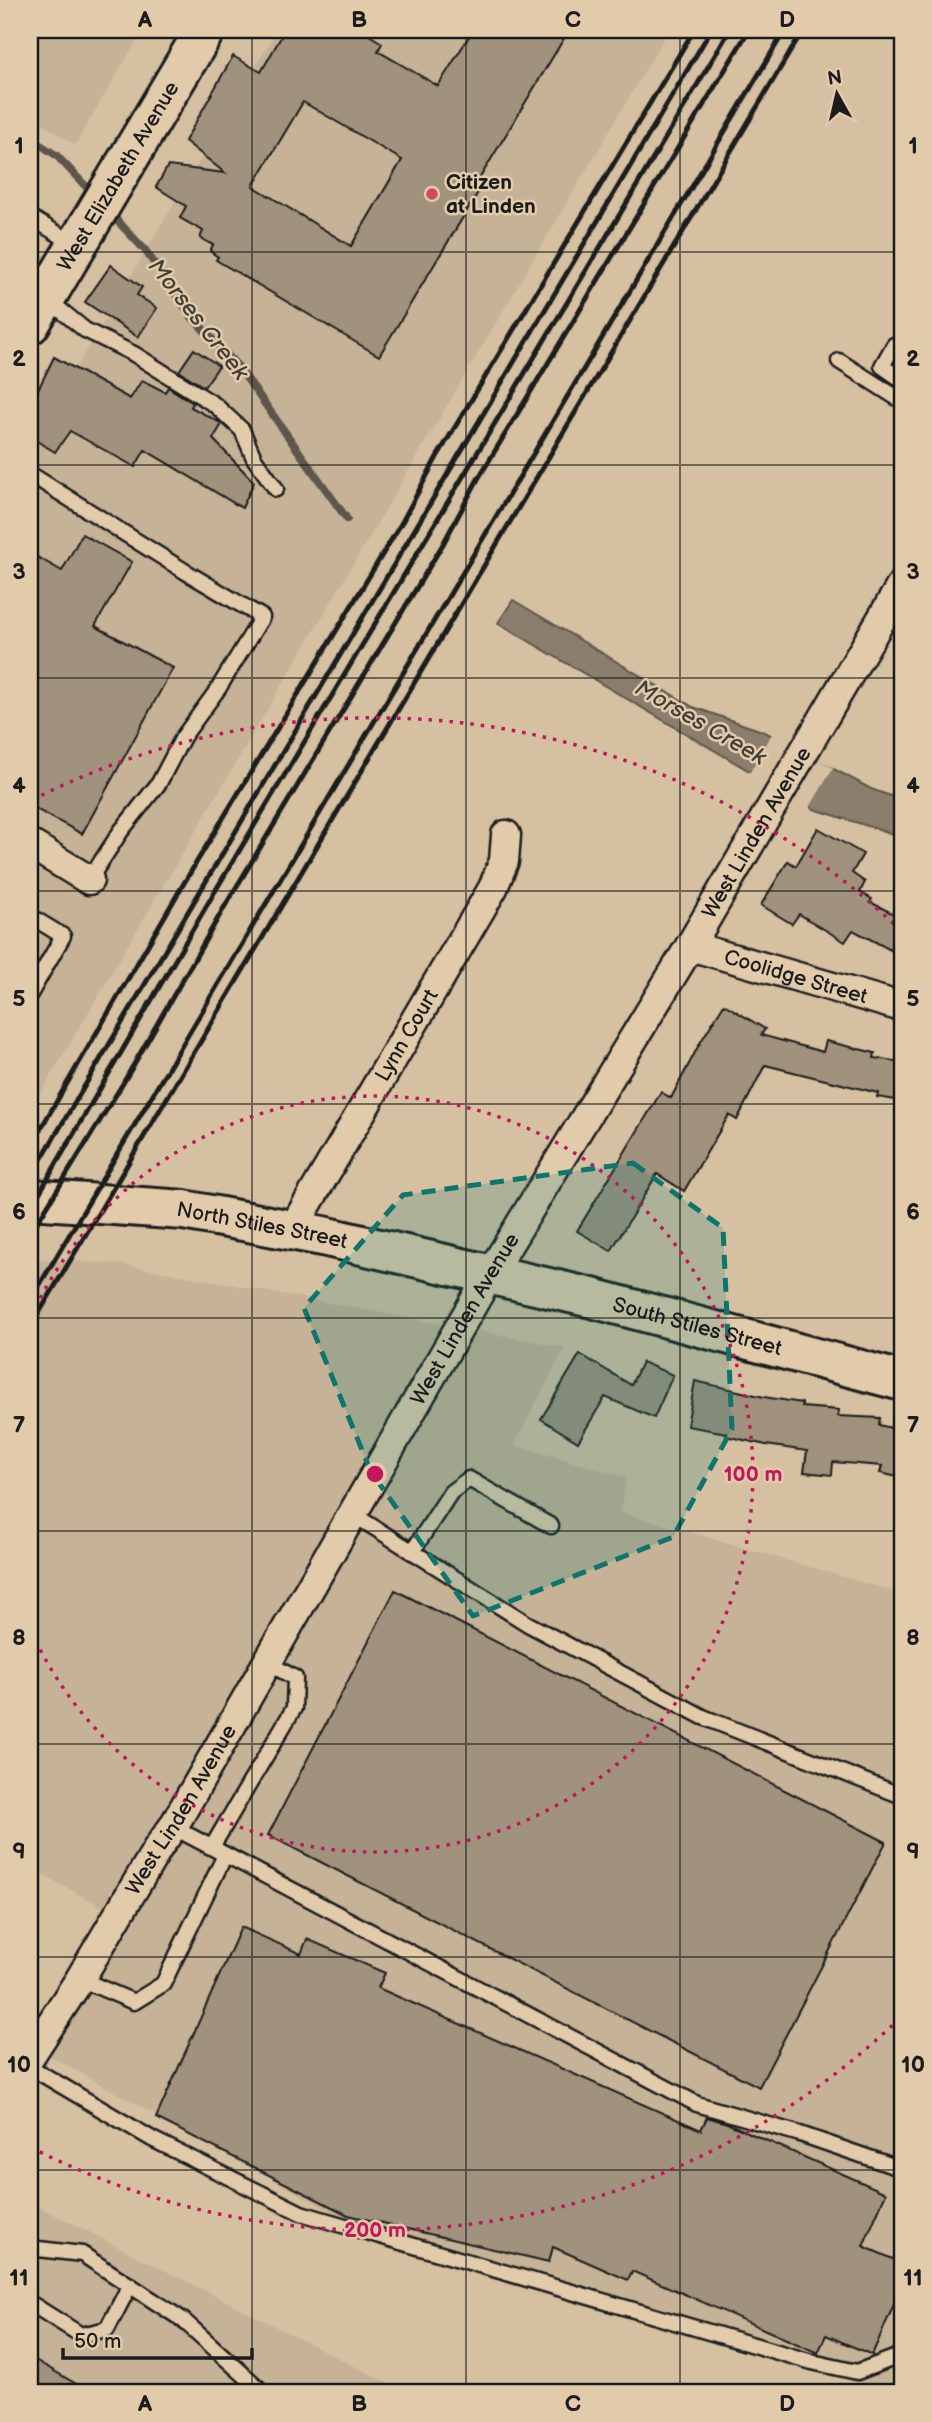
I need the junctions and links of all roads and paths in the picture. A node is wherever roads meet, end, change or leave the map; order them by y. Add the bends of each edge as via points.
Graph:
1 (205, 30) edge
2 (30, 217) edge
3 (84, 234) junction
4 (38, 311) edge
5 (894, 345) dead end
6 (839, 361) dead end
7 (902, 380) edge
8 (902, 401) edge
9 (30, 474) edge
10 (276, 489) dead end
11 (902, 584) edge
12 (506, 835) dead end
13 (30, 844) edge
14 (89, 880) joint
15 (30, 916) edge
16 (690, 946) junction
17 (30, 994) edge
18 (902, 1007) edge
19 (30, 1199) edge
20 (292, 1230) junction
21 (490, 1275) junction
22 (902, 1381) edge
23 (354, 1515) junction
24 (551, 1527) dead end
25 (412, 1552) junction
26 (268, 1663) junction
27 (902, 1796) edge
28 (173, 1827) junction
29 (212, 1847) junction
30 (225, 1855) junction
31 (80, 1979) junction
32 (30, 2056) edge
33 (30, 2067) edge
34 (902, 2169) edge
35 (30, 2248) edge
36 (130, 2285) junction
37 (30, 2303) edge
38 (902, 2355) edge
39 (263, 2392) edge

1 - 3 main road, West Elizabeth Avenue
2 - 3 lane
3 - 4 main road, West Elizabeth Avenue
4 - 10 lane via 134,354 215,405 242,430
5 - 7 lane via 882,366
6 - 8 lane
9 - 14 lane via 262,617 183,737 159,783
11 - 16 street, West Linden Avenue
12 - 20 street, Lynn Court via 505,860 494,888
13 - 14 street
15 - 17 lane via 63,936
16 - 18 street, Coolidge Street
16 - 21 street, West Linden Avenue
19 - 20 main road, North Stiles Street via 184,1210
20 - 21 main road, North Stiles Street
21 - 22 main road, South Stiles Street
21 - 23 street, West Linden Avenue
23 - 25 lane
23 - 26 street, West Linden Avenue
24 - 25 lane via 469,1479 451,1492
25 - 27 lane via 528,1624 703,1717
26 - 28 street, West Linden Avenue
26 - 29 lane via 295,1678 294,1707
28 - 29 lane
28 - 31 street, West Linden Avenue
29 - 30 lane
30 - 31 lane via 163,1984 134,2002
30 - 34 lane via 697,2104
31 - 32 street, West Linden Avenue
33 - 38 lane via 152,2139 301,2213 812,2362 857,2372
35 - 36 lane via 82,2254
36 - 37 lane via 107,2329 94,2333 81,2335
36 - 39 lane via 183,2320

